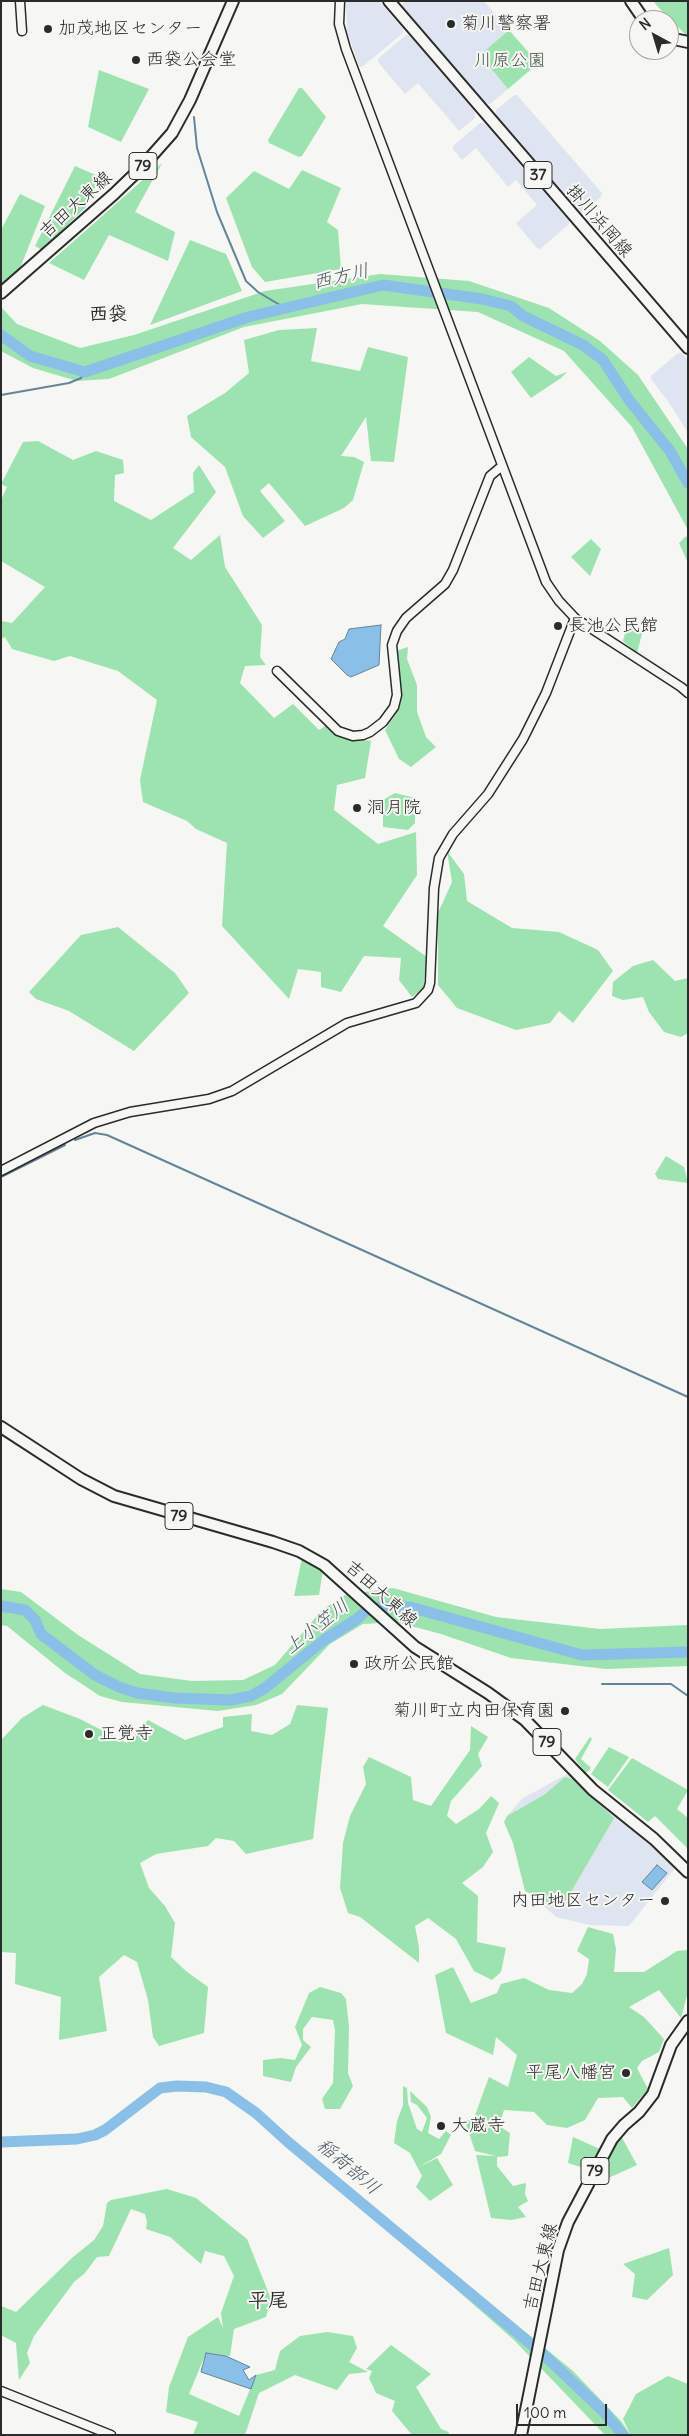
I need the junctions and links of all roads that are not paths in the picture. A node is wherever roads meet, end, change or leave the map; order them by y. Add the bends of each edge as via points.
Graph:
1 (20, 1) edge
2 (233, 1) edge
3 (340, 1) edge
4 (389, 1) edge
5 (22, 31) dead end
6 (1, 293) edge
7 (688, 348) edge
8 (502, 466) junction
9 (575, 618) junction
10 (277, 671) dead end
11 (688, 694) edge
12 (1, 1171) edge
13 (1, 1427) edge
14 (688, 1872) edge
15 (688, 2021) edge
16 (1, 2391) edge
17 (111, 2435) edge
18 (521, 2435) edge

1 - 5 street
2 - 6 main road, 吉田大東線 / 79 via 172,133 142,168
3 - 8 street via 343,39
4 - 7 main road, 掛川浜岡線 / 37
8 - 9 street via 546,582
8 - 10 street via 490,476 445,584 406,618 397,631 392,645 398,695 383,722 363,735 338,732
9 - 11 street
9 - 12 street via 546,693 523,739 488,794 454,834 439,858 434,888 430,983 416,1003 347,1023 232,1091 209,1099 130,1112 94,1123
13 - 14 main road, 吉田大東線 / 79 via 81,1479 114,1496 273,1542 306,1554 324,1565 415,1647 525,1720 594,1790 654,1839
15 - 18 main road, 吉田大東線 / 79 via 671,2045 654,2094 612,2139 568,2222 558,2250
16 - 17 street

